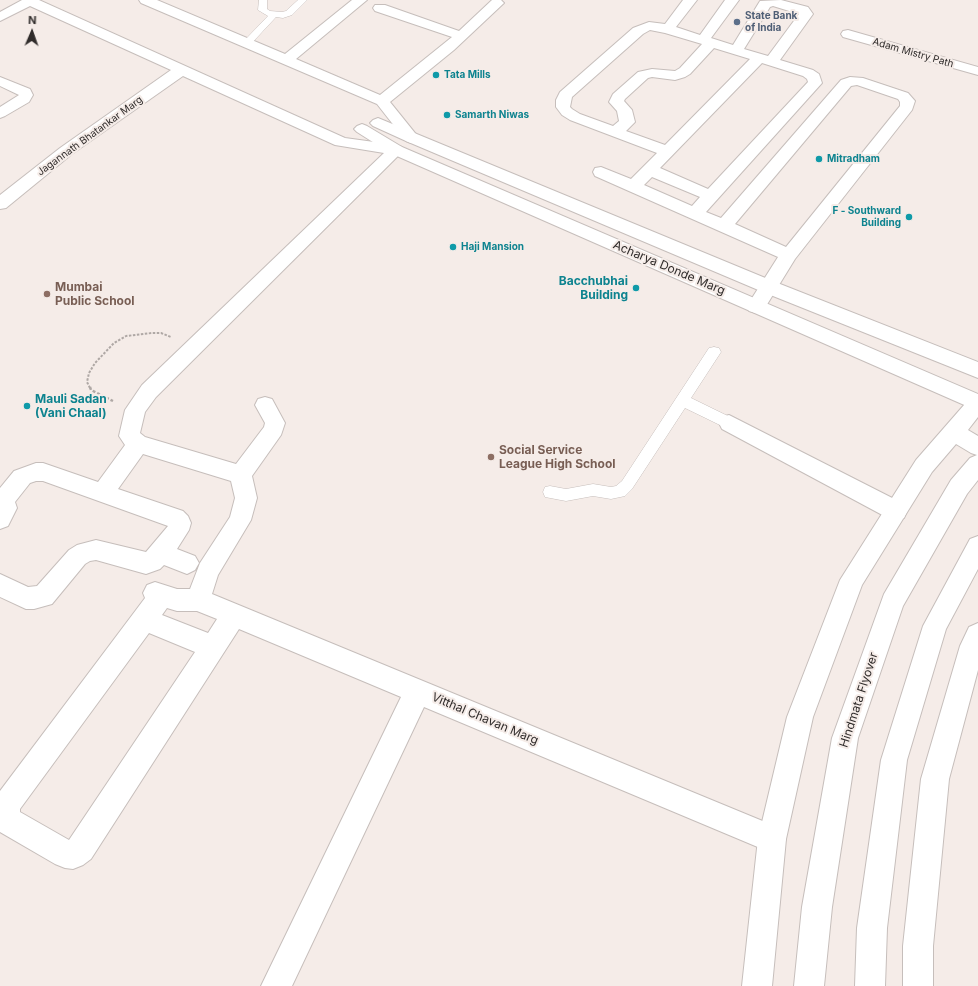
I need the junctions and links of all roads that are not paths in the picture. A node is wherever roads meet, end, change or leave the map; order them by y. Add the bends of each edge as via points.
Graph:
1 (146, 0) edge
2 (263, 0) edge
3 (303, 0) edge
4 (360, 0) edge
5 (399, 0) edge
6 (690, 0) edge
7 (732, 0) edge
8 (31, 1) edge
9 (497, 3) dead end
10 (380, 8) junction
11 (274, 14) junction
12 (0, 17) edge
13 (335, 22) junction
14 (668, 29) junction
15 (848, 34) dead end
16 (461, 36) junction
17 (707, 42) junction
18 (247, 43) junction
19 (736, 50) junction
20 (287, 60) junction
21 (765, 60) junction
22 (181, 70) junction
23 (978, 71) edge
24 (0, 81) edge
25 (382, 100) junction
26 (0, 114) edge
27 (378, 123) dead end
28 (362, 129) dead end
29 (616, 132) junction
30 (404, 144) junction
31 (668, 152) junction
32 (650, 170) junction
33 (601, 172) dead end
34 (633, 187) junction
35 (711, 196) junction
36 (0, 204) edge
37 (694, 214) junction
38 (723, 227) junction
39 (790, 256) junction
40 (769, 287) junction
41 (756, 306) junction
42 (714, 352) dead end
43 (978, 370) edge
44 (682, 400) junction
45 (978, 403) edge
46 (265, 405) dead end
47 (729, 423) joint
48 (953, 431) junction
49 (138, 444) junction
50 (978, 447) edge
51 (978, 464) edge
52 (241, 475) junction
53 (102, 492) junction
54 (550, 492) dead end
55 (896, 511) junction
56 (0, 518) edge
57 (978, 546) edge
58 (160, 554) junction
59 (197, 567) junction
60 (0, 585) edge
61 (198, 600) junction
62 (234, 615) junction
63 (144, 619) junction
64 (978, 635) edge
65 (213, 647) junction
66 (418, 691) junction
67 (772, 839) junction
68 (276, 986) edge
69 (757, 986) edge
70 (809, 986) edge
71 (870, 986) edge
72 (918, 986) edge

1 - 18 main road
2 - 11 lane via 263,10
3 - 11 lane via 289,13
4 - 13 main road
5 - 10 main road
6 - 14 main road
7 - 17 main road
8 - 12 main road
8 - 22 main road
9 - 16 main road
10 - 13 main road
10 - 16 main road
11 - 18 lane
13 - 20 main road
14 - 17 main road
14 - 29 main road via 650,26 638,31 565,95 563,108 567,112
15 - 23 main road, Adam Mistry Path
16 - 25 main road
17 - 19 main road
17 - 29 main road via 685,71 675,76 652,73 643,75 618,97 616,102 624,110 627,122
18 - 20 main road
19 - 21 main road
19 - 21 main road via 765,4 773,2 803,10 806,14
20 - 25 main road
21 - 31 main road
21 - 35 main road via 808,73 814,77 815,83
22 - 30 main road via 340,142
22 - 36 main road, Jagannath Bhatankar Marg via 66,151
24 - 26 main road via 25,92 26,95 24,99
25 - 30 main road
27 - 30 main road, Acharya Donde Marg
28 - 30 main road, Acharya Donde Marg
29 - 31 main road
30 - 40 main road, Acharya Donde Marg
30 - 41 main road, Acharya Donde Marg
30 - 49 main road via 149,391 135,410 129,436
31 - 32 main road
32 - 34 main road
32 - 35 main road
33 - 34 main road
34 - 37 main road
35 - 37 main road
37 - 38 main road
38 - 39 main road
38 - 39 main road via 846,83 858,81 903,96 908,101 907,107
39 - 40 main road
40 - 41 main road
40 - 43 main road, Acharya Donde Marg
41 - 45 main road, Acharya Donde Marg
42 - 44 lane
44 - 47 lane
44 - 54 lane via 627,485 620,491 611,493 593,490 566,495
45 - 48 main road
46 - 52 main road via 275,423 274,429
47 - 55 main road
48 - 50 main road
48 - 55 main road via 924,466
49 - 52 main road
49 - 53 main road
51 - 70 main road, Hindmata Flyover via 958,487 892,602 845,738 817,908
52 - 59 main road via 246,498 240,520
53 - 56 main road via 43,472 36,472 22,477 5,498 3,504 6,508
53 - 58 main road via 175,518 180,523 178,530
55 - 67 main road via 852,580 803,709
57 - 71 main road via 935,626 894,760 872,928
58 - 59 main road
58 - 60 main road via 152,562 146,563 96,550 85,552 77,557 44,596 34,598 26,598
59 - 61 main road
61 - 62 main road, Vitthal Chavan Marg
61 - 63 main road via 177,600 158,594
62 - 65 main road
62 - 66 main road, Vitthal Chavan Marg
63 - 65 main road
63 - 65 main road via 8,803 7,820 65,854 73,855 81,849
64 - 72 main road via 972,646 935,779 918,946
66 - 67 main road, Vitthal Chavan Marg
66 - 68 main road
67 - 69 main road

